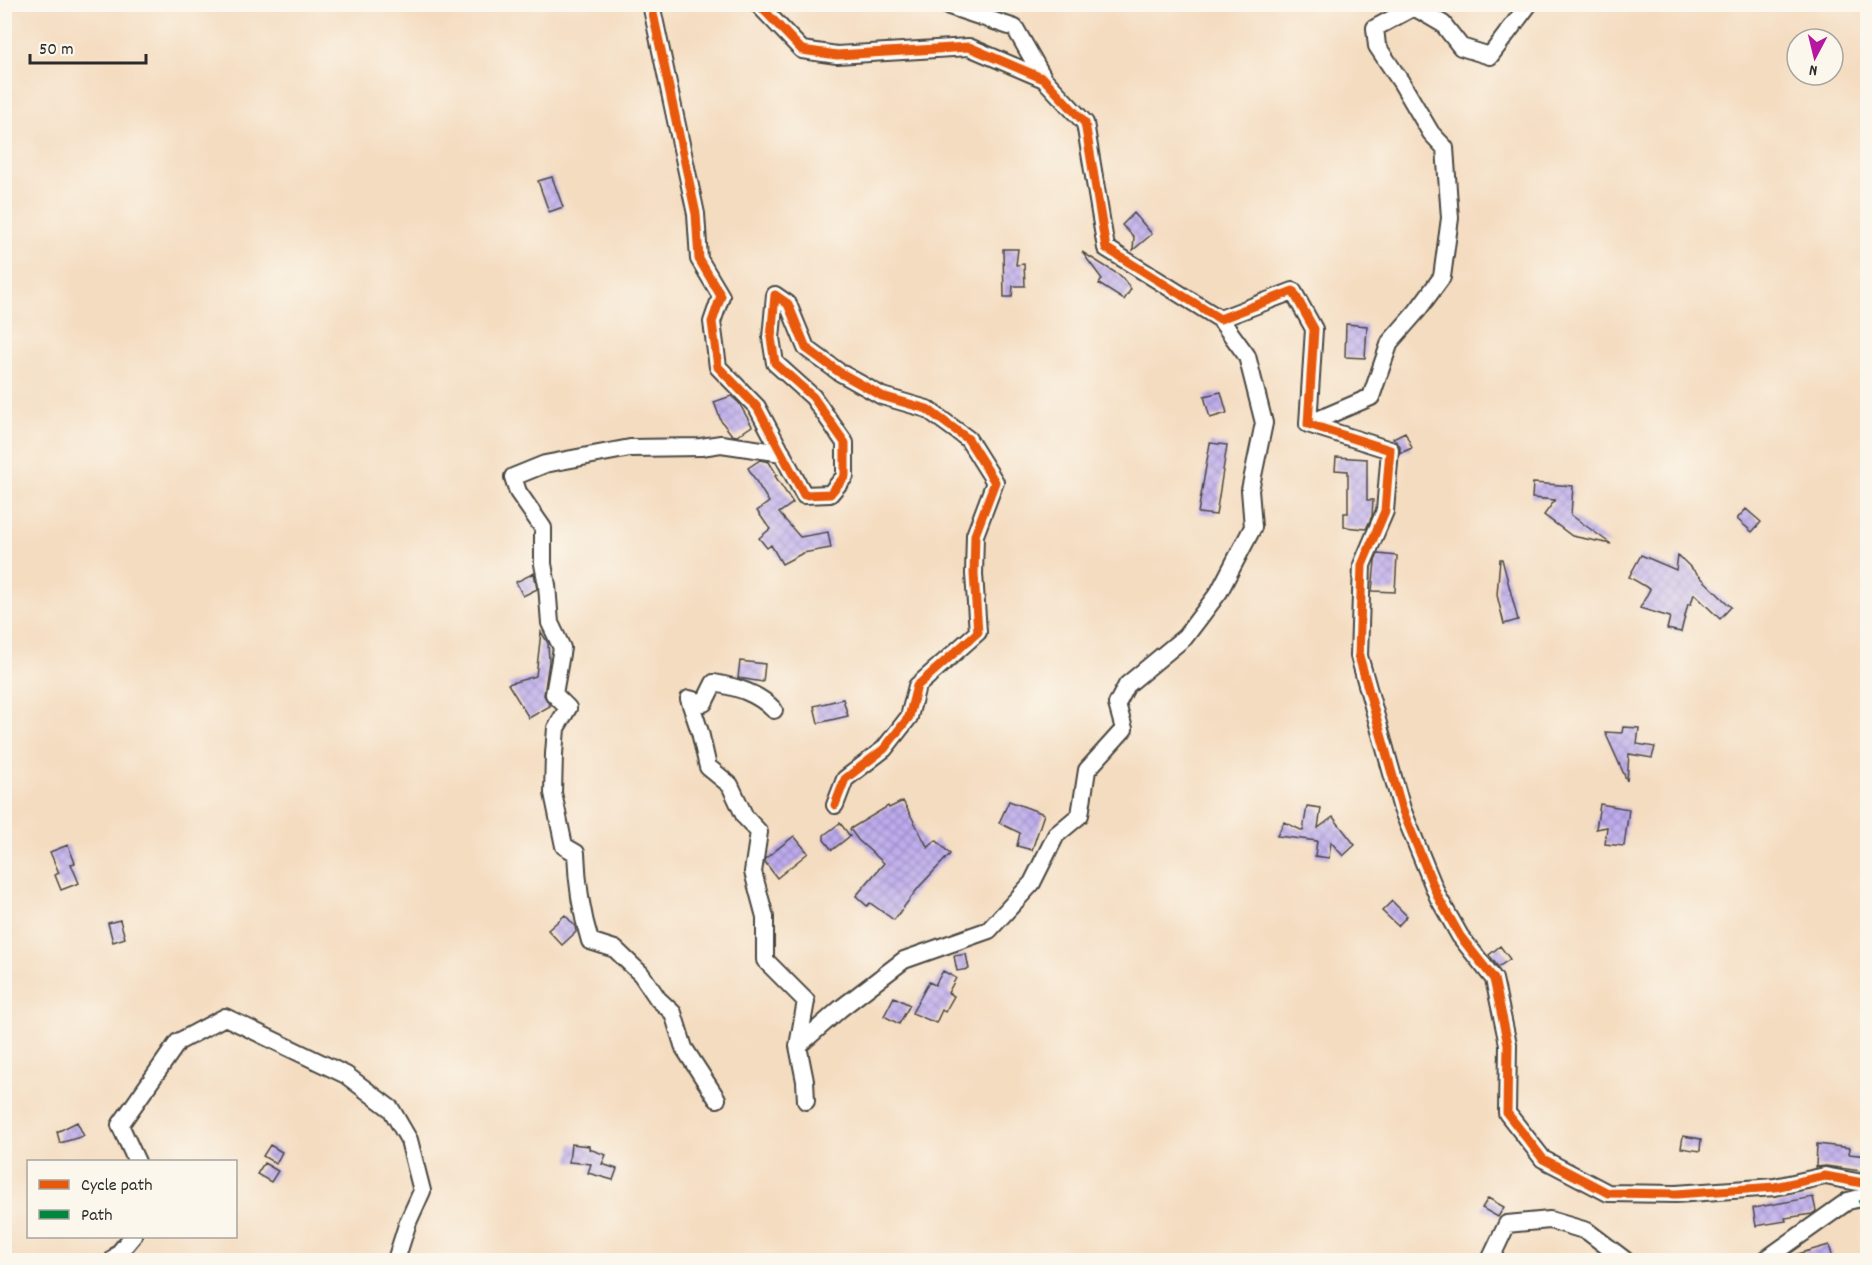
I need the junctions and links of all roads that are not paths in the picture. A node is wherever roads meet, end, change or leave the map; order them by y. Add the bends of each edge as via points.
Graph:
1 (651, 4) edge
2 (758, 4) edge
3 (943, 4) edge
4 (1529, 4) edge
5 (1044, 79) junction
6 (1220, 319) junction
7 (1308, 424) junction
8 (782, 453) junction
9 (774, 710) dead end
10 (835, 805) dead end
11 (798, 1046) junction
12 (717, 1099) dead end
13 (806, 1101) dead end
14 (136, 1160) edge
15 (1868, 1184) edge
16 (1868, 1196) edge
17 (131, 1238) edge
18 (113, 1260) edge
19 (396, 1260) edge
20 (1490, 1260) edge
21 (1625, 1260) edge
22 (1765, 1260) edge

1 - 8 street via 696,214 699,259 721,296 712,322 718,367 757,407
2 - 5 street via 801,50 837,55 969,47
3 - 5 street via 1015,28
4 - 7 street via 1490,56 1461,47 1443,24 1414,7 1376,28 1377,46 1444,148 1450,218 1442,277 1390,342 1371,397
5 - 6 street via 1085,123 1106,248
6 - 7 street via 1293,291 1314,329
6 - 11 street via 1247,357 1264,423 1250,490 1253,527 1219,592 1185,637 1127,685 1118,704 1124,729 1088,770 1080,815 1056,835 1032,883 989,930 904,960
7 - 15 street via 1390,450 1385,511 1362,565 1359,656 1402,809 1438,897 1460,936 1494,979 1508,1044 1507,1113 1543,1159 1608,1193 1676,1194 1775,1187 1826,1176
8 - 10 street via 804,495 830,494 845,476 845,442 813,397 775,363 771,338 775,295 788,304 806,348 882,396 927,409 968,439 994,482 975,535 978,632 917,686 909,717 884,749 845,779
8 - 12 street via 721,444 630,448 545,464 513,477 518,492 543,528 550,623 562,648 554,694 568,708 556,728 554,793 564,846 576,853 582,916 590,941 615,949 673,1013 684,1048
9 - 11 street via 764,699 714,683 704,703 689,699 708,767 730,785 745,817 759,832 753,872 765,917 765,960 806,1001
11 - 13 street
14 - 19 street via 120,1125 178,1042 225,1017 346,1075 392,1108 409,1140 422,1191
16 - 22 street via 1848,1201
17 - 18 street
20 - 21 street via 1507,1224 1550,1220 1587,1231

